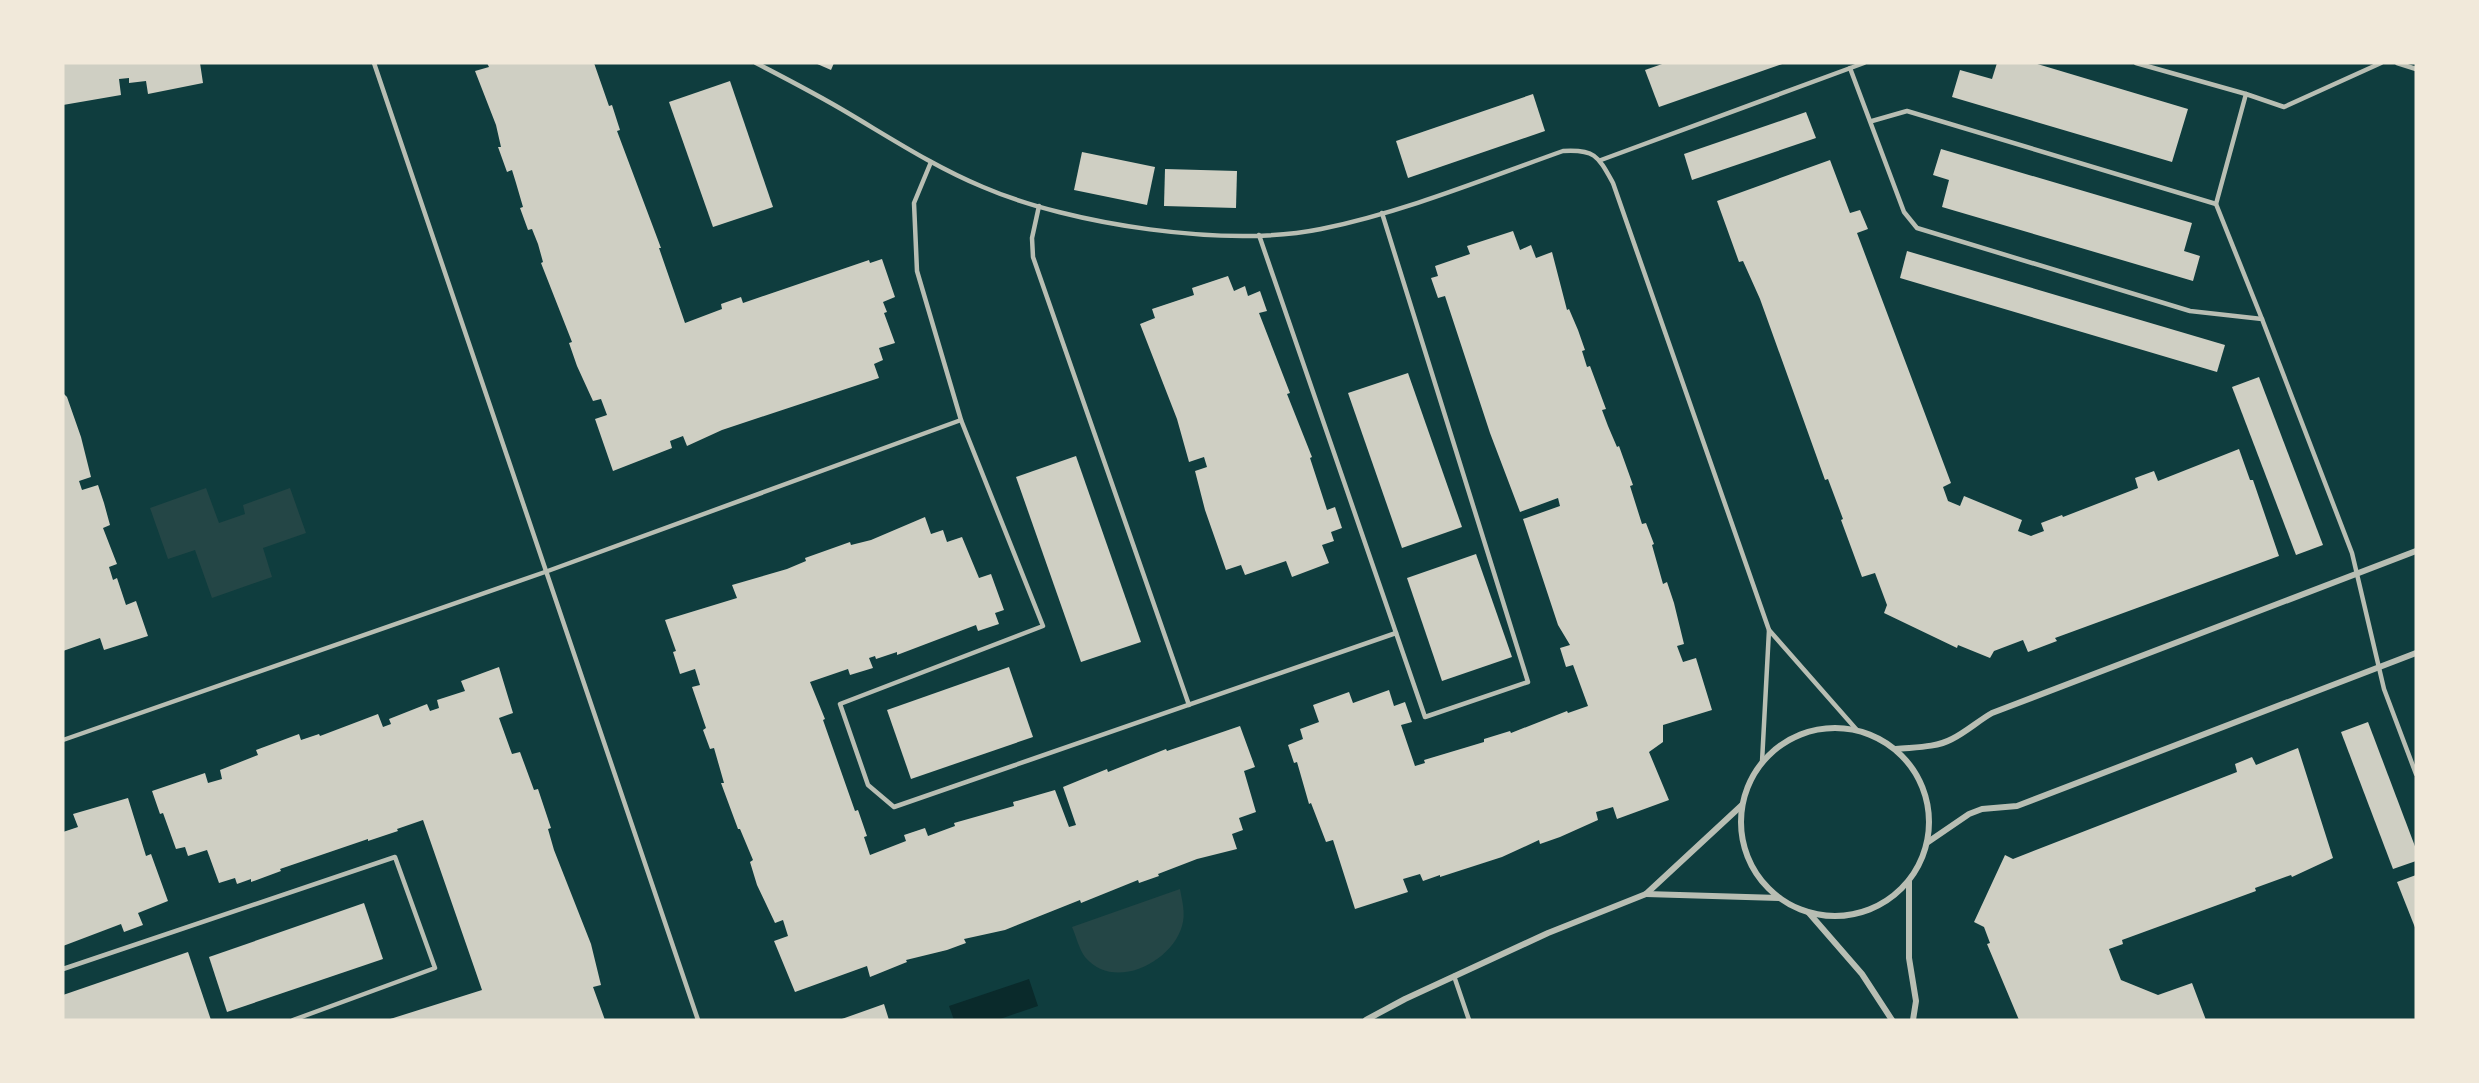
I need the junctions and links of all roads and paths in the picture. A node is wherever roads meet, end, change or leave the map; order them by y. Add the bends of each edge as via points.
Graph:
1 (374, 63) edge
2 (756, 63) edge
3 (1864, 63) edge
4 (2136, 63) edge
5 (2381, 63) edge
6 (2397, 63) edge
7 (1850, 68) junction
8 (2416, 69) edge
9 (2246, 94) junction
10 (1872, 121) junction
11 (1601, 160) junction
12 (931, 162) junction
13 (2216, 204) junction
14 (1039, 206) junction
15 (1382, 213) junction
16 (1259, 235) junction
17 (2262, 319) junction
18 (961, 420) junction
19 (2416, 551) edge
20 (545, 572) junction
21 (2357, 574) junction
22 (1769, 630) junction
23 (1396, 633) junction
24 (2416, 653) edge
25 (2379, 667) junction
26 (1189, 705) junction
27 (1856, 729) junction
28 (63, 740) edge
29 (1896, 749) junction
30 (1762, 762) junction
31 (2416, 774) edge
32 (1743, 805) junction
33 (1928, 842) junction
34 (1909, 881) junction
35 (1646, 894) junction
36 (1779, 898) junction
37 (1809, 912) junction
38 (63, 969) edge
39 (1454, 976) junction
40 (293, 1020) edge
41 (698, 1020) edge
42 (1366, 1020) edge
43 (1469, 1020) edge
44 (1892, 1020) edge
45 (1913, 1020) edge

1 - 20 lane
2 - 12 lane
3 - 7 lane
4 - 9 lane
5 - 9 lane via 2284,107
6 - 8 lane
7 - 10 lane
7 - 11 lane
9 - 13 lane
10 - 13 lane via 1907,111
10 - 17 lane via 1904,212 1917,228 2190,311
11 - 15 lane via 1586,149 1563,151
11 - 22 lane via 1613,183
12 - 14 lane via 984,188
12 - 18 lane via 914,203 917,271
13 - 17 lane
14 - 16 lane via 1138,228
14 - 26 lane via 1032,238 1033,257
15 - 16 lane via 1320,229
15 - 23 lane via 1528,682 1425,717
16 - 23 lane
17 - 21 lane
18 - 20 lane
18 - 26 lane via 1043,626 840,704 868,785 894,807
19 - 21 street
20 - 28 lane
20 - 41 lane
21 - 25 lane
21 - 29 street via 1992,713 1938,745
22 - 27 lane
22 - 30 lane
23 - 26 lane
24 - 25 street
25 - 31 lane via 2386,697
25 - 33 street via 2017,806 1969,814
27 - 29 street
27 - 30 street via 1835,727 1795,736
29 - 33 street via 1913,768 1925,791 1930,817
30 - 32 street via 1746,790
32 - 35 street
32 - 36 street via 1741,825 1748,856 1764,884
33 - 34 street
34 - 37 street via 1894,896 1853,914
34 - 45 street via 1909,958 1916,1001
35 - 36 street
35 - 39 street
36 - 37 street
37 - 44 street via 1862,974
38 - 40 lane via 395,857 435,968
39 - 42 street
39 - 43 lane

